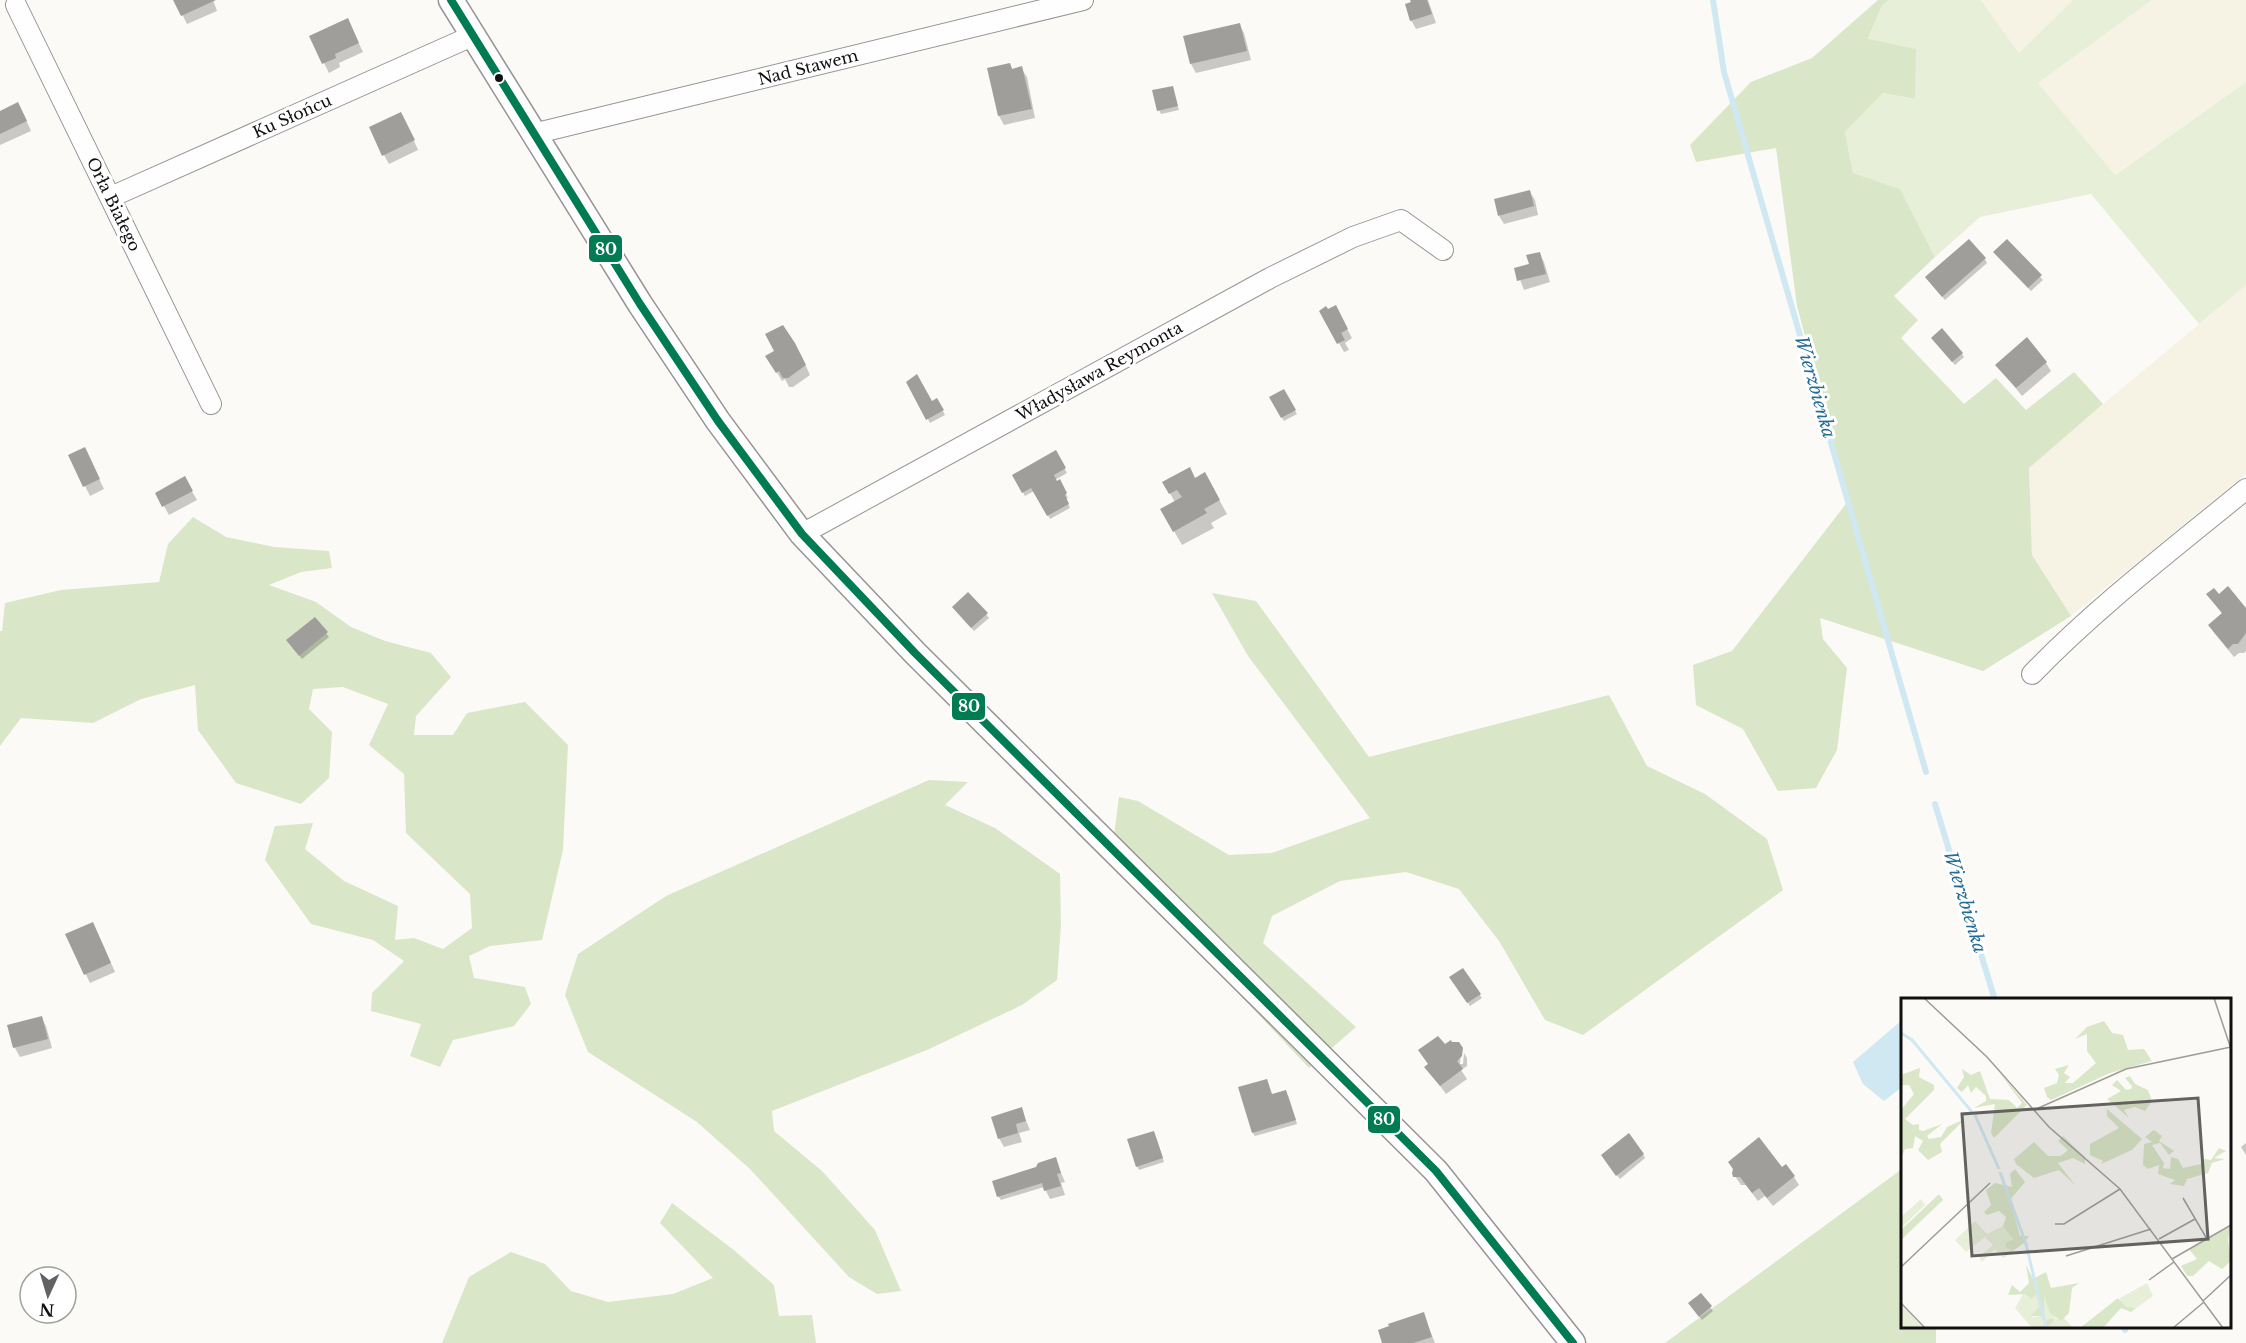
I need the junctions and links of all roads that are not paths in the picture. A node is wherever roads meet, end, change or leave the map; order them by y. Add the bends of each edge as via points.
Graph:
1 (451, 0) edge
2 (1083, 0) edge
3 (14, 6) edge
4 (472, 36) junction
5 (533, 134) junction
6 (111, 197) junction
7 (1443, 250) dead end
8 (211, 404) dead end
9 (2246, 489) edge
10 (802, 534) junction
11 (2032, 674) dead end
12 (1565, 1341) edge

1 - 4 street
2 - 5 street, Nad Stawem
3 - 6 street, Orła Białego
4 - 5 street
4 - 6 street, Ku Słońcu
5 - 10 street via 639,304
6 - 8 street, Orła Białego
7 - 10 street, Władysława Reymonta via 1401,220 1353,237 1270,278
9 - 11 street via 2116,594
10 - 12 street via 915,653 1436,1171

